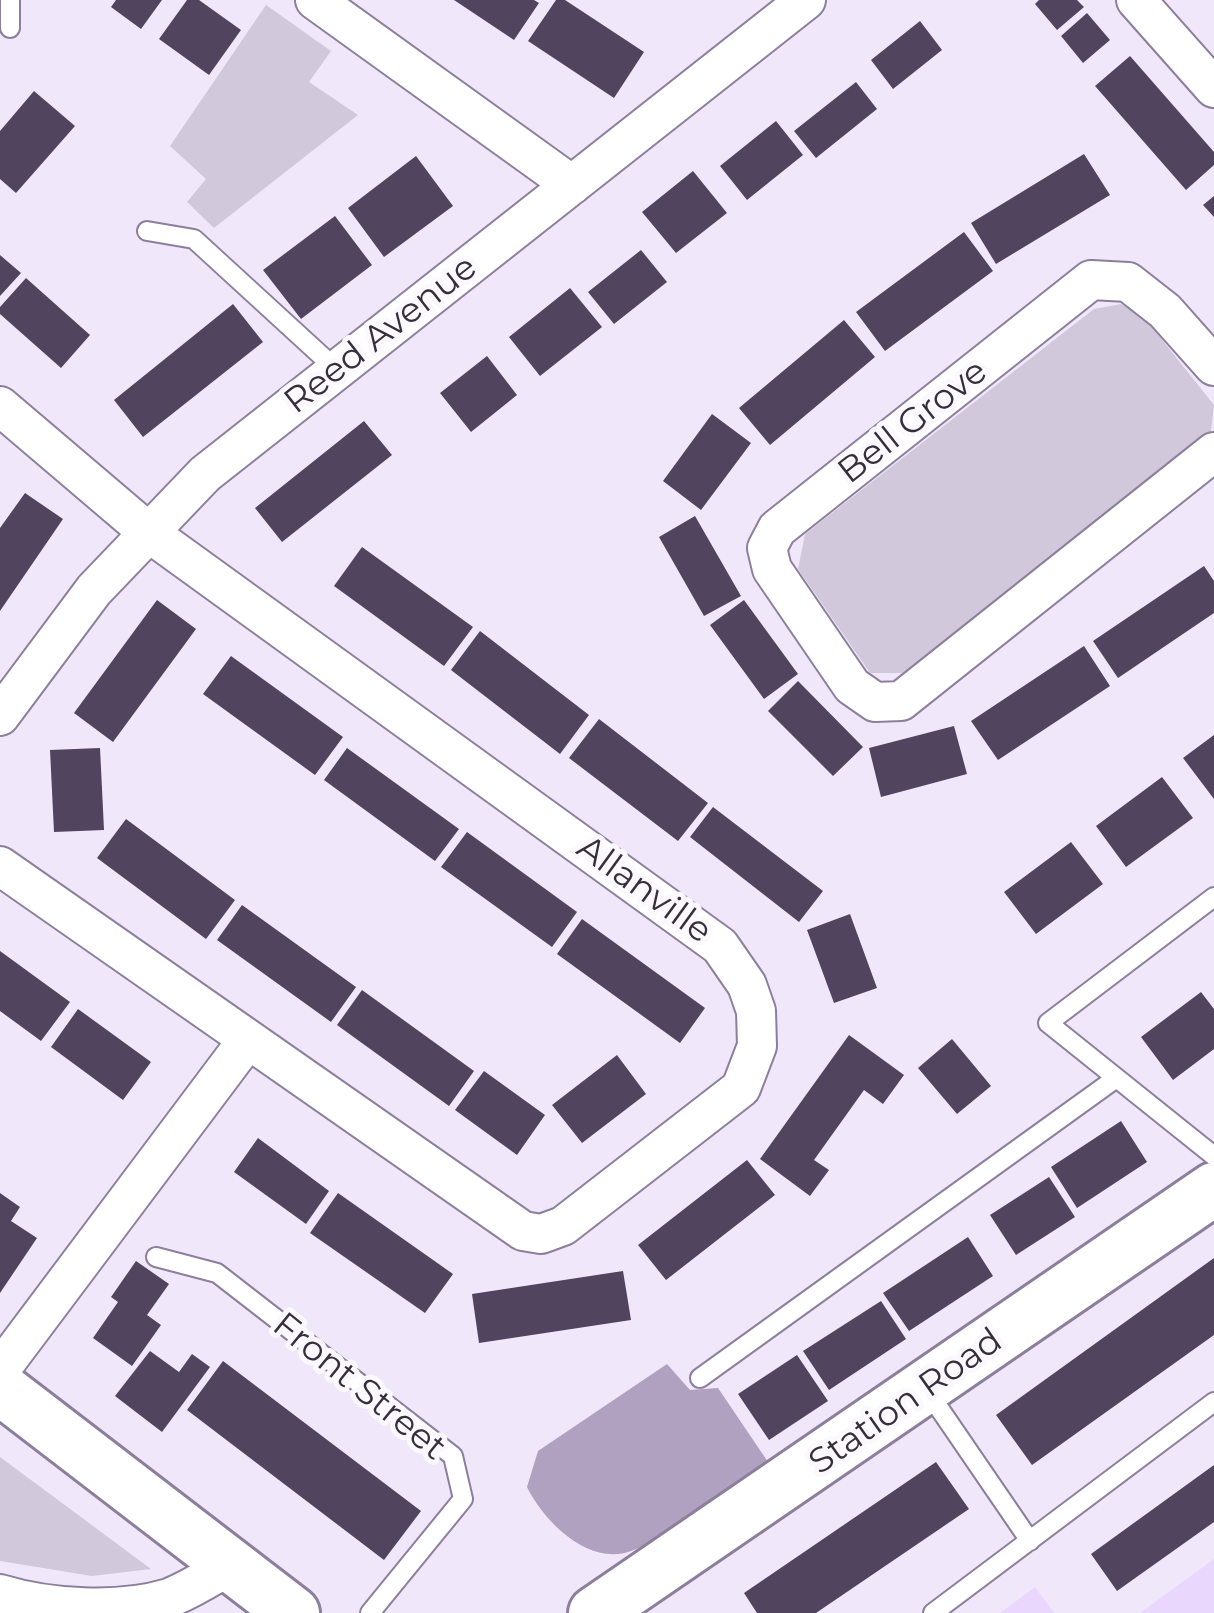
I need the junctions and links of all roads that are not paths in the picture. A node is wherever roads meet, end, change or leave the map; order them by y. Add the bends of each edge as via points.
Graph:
1 (10, 0) edge
2 (315, 0) edge
3 (806, 0) edge
4 (1136, 0) edge
5 (10, 28) dead end
6 (1214, 88) edge
7 (572, 185) junction
8 (147, 231) dead end
9 (1214, 366) edge
10 (336, 370) junction
11 (0, 406) edge
12 (1214, 452) edge
13 (148, 532) junction
14 (0, 716) edge
15 (0, 866) edge
16 (1214, 897) edge
17 (246, 1042) junction
18 (1115, 1079) junction
19 (1214, 1156) edge
20 (1214, 1189) edge
21 (156, 1257) dead end
22 (0, 1370) edge
23 (700, 1378) dead end
24 (0, 1388) edge
25 (926, 1389) junction
26 (1214, 1402) edge
27 (1030, 1541) junction
28 (231, 1565) junction
29 (0, 1594) edge
30 (293, 1613) edge
31 (370, 1613) edge
32 (595, 1613) edge
33 (933, 1613) edge

1 - 5 lane
2 - 7 street
3 - 7 street, Reed Avenue
4 - 6 street
7 - 10 street, Reed Avenue
8 - 10 lane via 194,239
9 - 12 street, Bell Grove via 1165,311 1128,282 1092,280 777,530 767,548 772,569 852,686 875,702 902,700
10 - 13 street, Reed Avenue via 205,474
11 - 13 street
13 - 14 street, Reed Avenue via 94,590
13 - 17 street, Allanville via 720,946 747,985 758,1034 741,1088 563,1226 541,1234 505,1222
15 - 17 street, Allanville
16 - 18 lane via 1048,1023
17 - 22 street
18 - 19 lane
18 - 23 lane
20 - 25 main road, Station Road
21 - 31 lane, Front Street via 217,1274 453,1456 463,1499
24 - 28 main road
25 - 27 lane
25 - 32 main road, Station Road
26 - 27 lane
27 - 33 lane
28 - 29 street via 168,1599 130,1606 52,1606
28 - 30 main road

